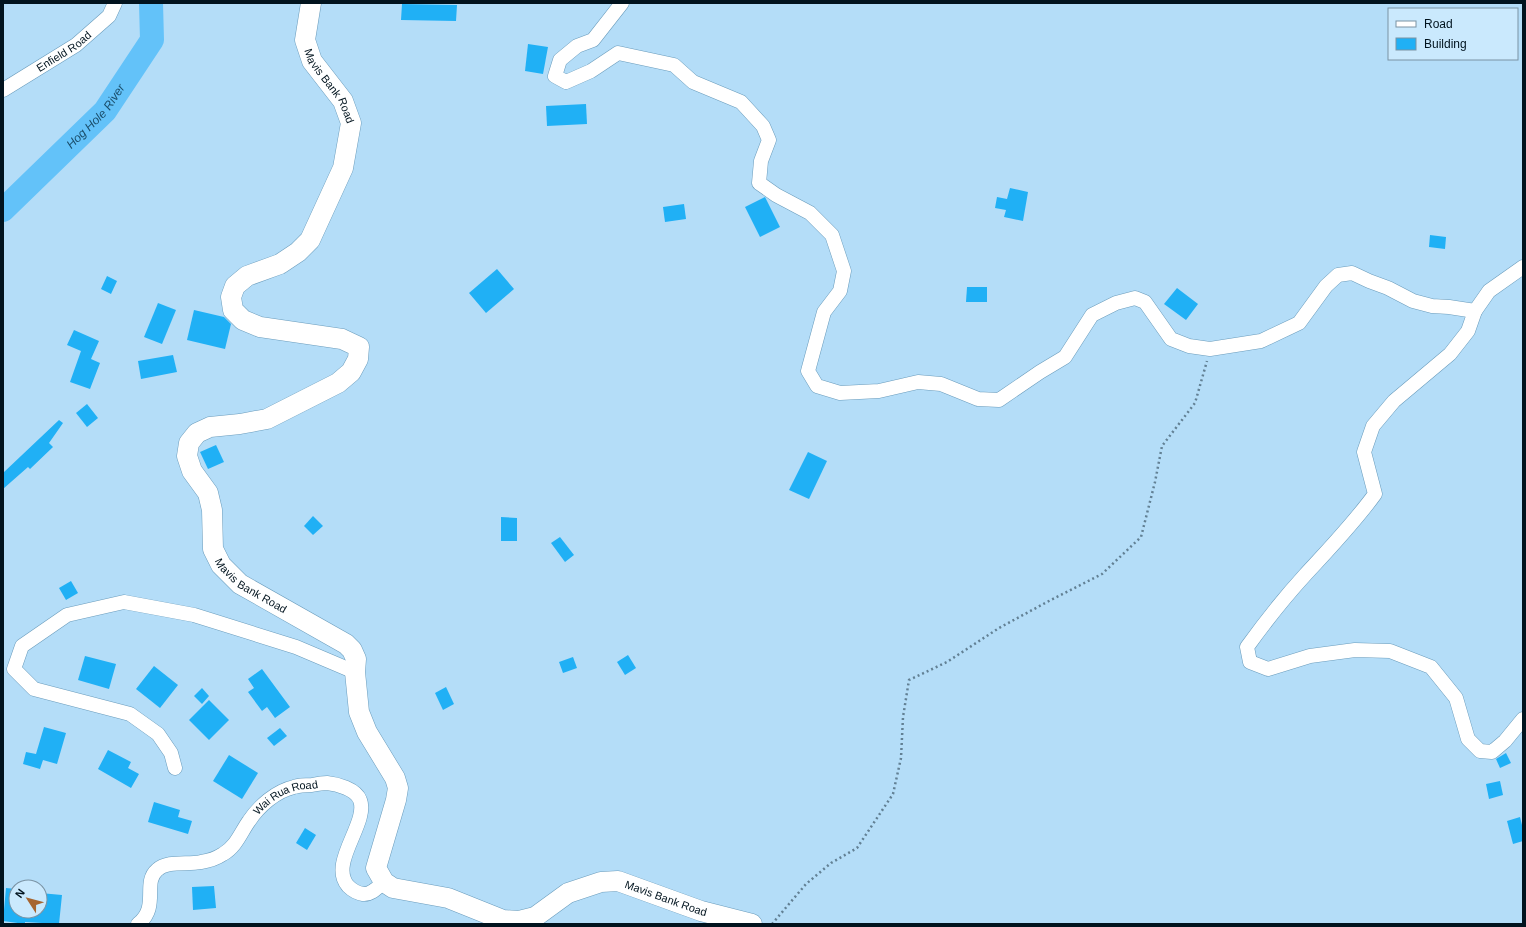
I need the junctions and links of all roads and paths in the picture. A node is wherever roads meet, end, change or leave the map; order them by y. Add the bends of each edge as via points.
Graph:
1 (115, 3) edge
2 (311, 3) edge
3 (622, 3) edge
4 (3, 90) edge
5 (1523, 267) edge
6 (1475, 311) junction
7 (1210, 349) junction
8 (355, 672) junction
9 (1523, 719) edge
10 (175, 768) dead end
11 (384, 882) junction
12 (138, 924) edge
13 (752, 924) edge
14 (772, 924) edge

1 - 4 street, Enfield Road via 109,16 76,45
2 - 8 street, Mavis Bank Road via 305,40 312,61 343,100 352,123 343,168 310,240 280,264 247,276 235,286 231,297 233,310 244,320 260,327 342,339 359,348 358,359 351,372 338,383 267,419 210,427 197,433 189,443 187,456 192,471 208,493 212,510 213,549 221,566 240,584 346,644 356,659
3 - 7 street via 593,40 577,46 560,60 555,76 566,82 591,71 618,54 674,65 693,82 740,102 763,126 769,140 761,161 759,183 810,213 832,234 844,271 840,291 824,312 808,371 817,386 840,393 879,391 918,382 933,383 978,399 999,400 1065,357 1092,315 1116,303 1135,298 1145,302 1172,339 1189,346
5 - 6 street via 1489,291
6 - 7 street via 1432,306 1414,301 1352,273 1338,275 1326,286 1299,323 1261,341
6 - 9 street via 1468,330 1450,354 1394,401 1373,426 1364,452 1375,494 1363,512 1303,577 1247,647 1250,662 1268,669 1310,656 1355,650 1390,651 1431,667 1456,698 1468,739 1480,751 1492,752
7 - 14 path via 1195,403 1162,446 1141,537 1102,574 999,628 947,662 909,680 903,717 902,758 893,794 857,848 831,863 806,884
8 - 10 street via 296,647 201,618 124,602 67,615 22,646 14,669 34,689 130,714 158,734 170,753
8 - 11 street, Mavis Bank Road via 359,712 367,732 396,778 398,788 376,868
11 - 12 street, Wai Rua Road via 365,894 353,891 345,882 344,859 362,810 360,799 347,787 326,783 294,787 278,793 259,808 231,848 223,854 201,862 166,864 157,869 151,881 150,906 144,919
11 - 13 street, Mavis Bank Road via 393,888 448,898 503,920 519,921 535,917 568,893 600,882 618,881 701,911

